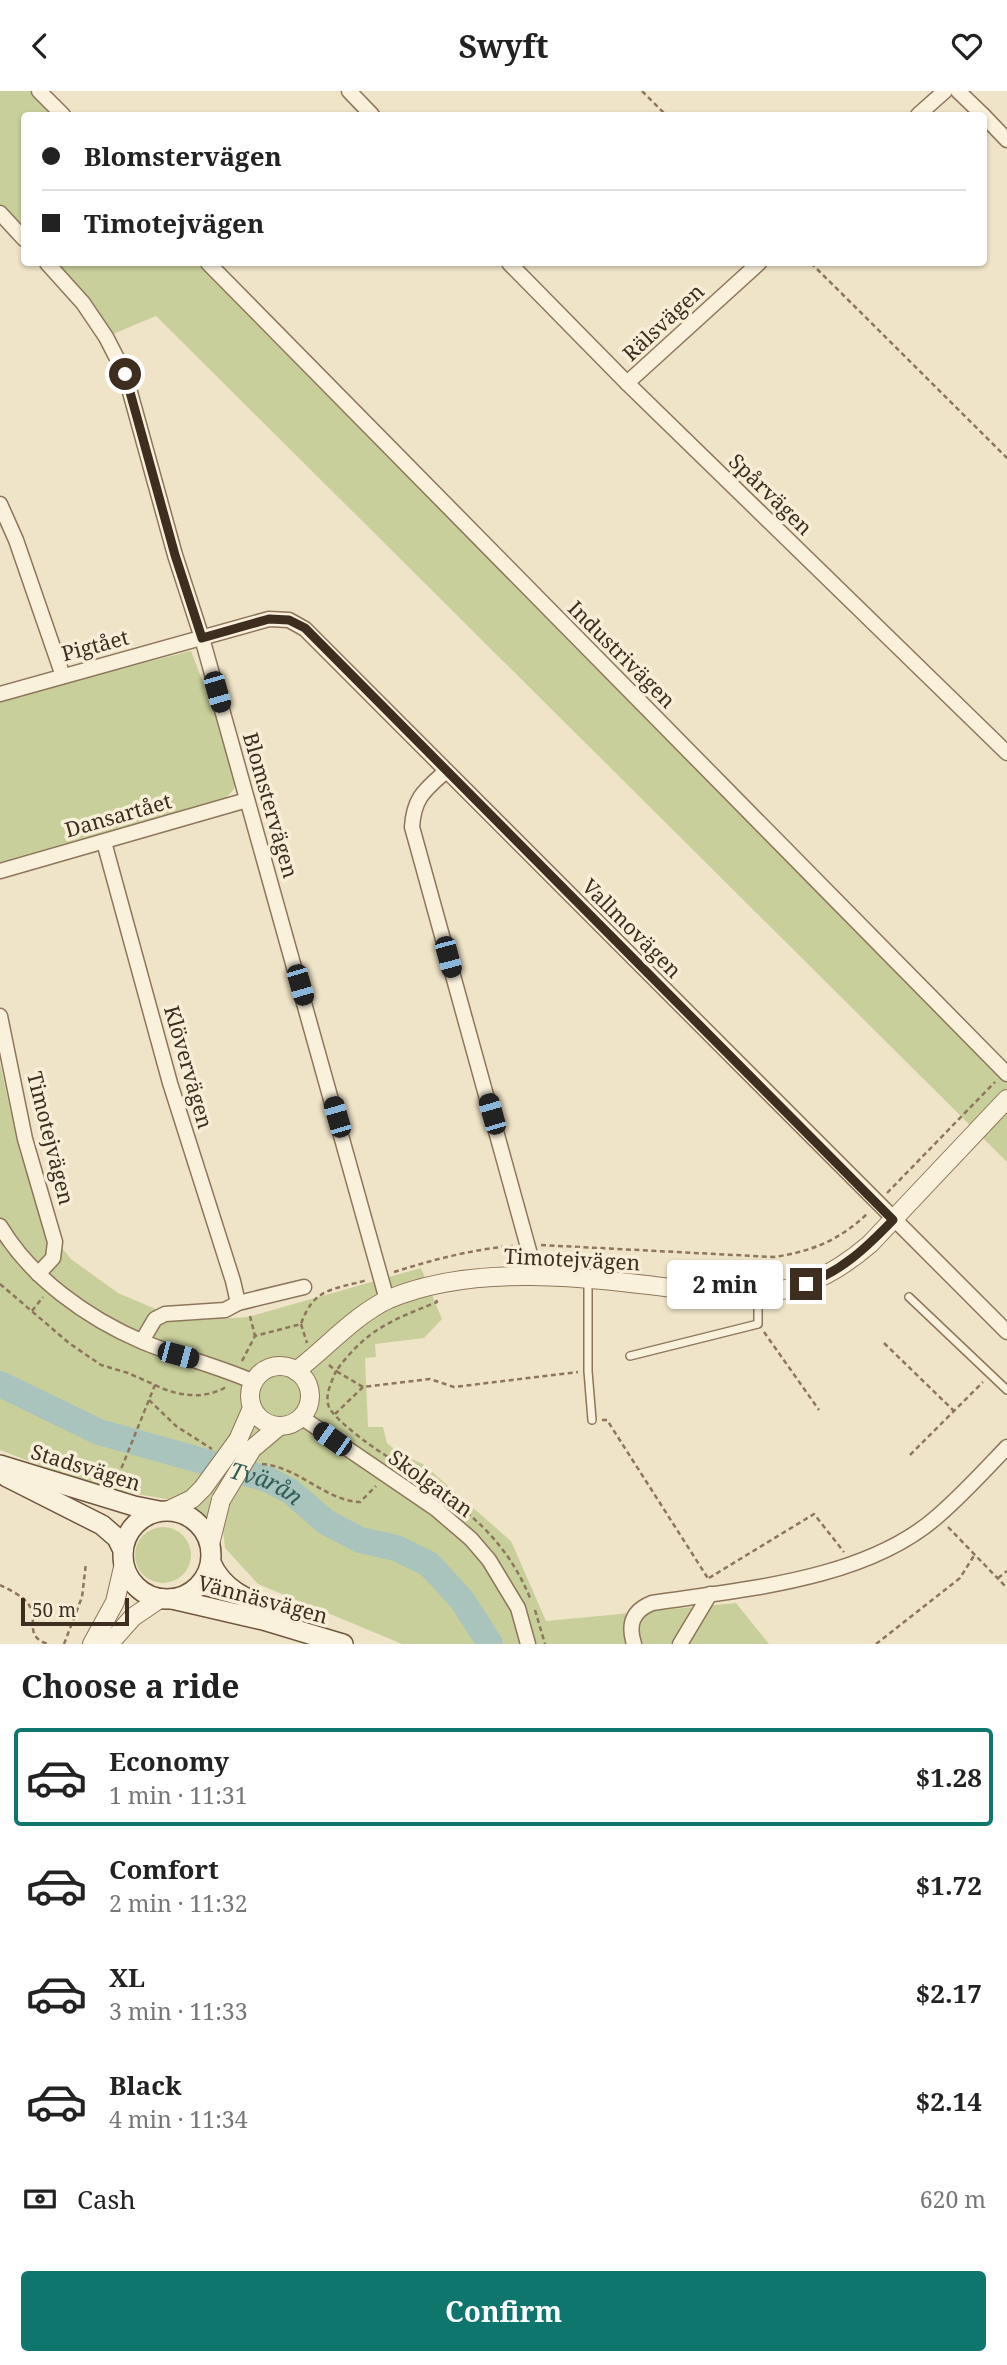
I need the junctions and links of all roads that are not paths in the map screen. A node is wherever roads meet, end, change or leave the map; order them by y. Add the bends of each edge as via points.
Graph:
1 (39, 91) edge
2 (349, 91) edge
3 (945, 91) edge
4 (958, 91) edge
5 (60, 112) edge
6 (369, 112) edge
7 (922, 112) edge
8 (979, 112) edge
9 (987, 120) edge
10 (1007, 140) edge
11 (0, 213) edge
12 (21, 236) edge
13 (50, 266) edge
14 (211, 266) edge
15 (512, 266) edge
16 (756, 266) edge
17 (627, 383) junction
18 (0, 504) edge
19 (202, 638) junction
20 (64, 676) junction
21 (0, 694) edge
22 (1007, 753) edge
23 (446, 771) junction
24 (247, 800) junction
25 (104, 842) junction
26 (0, 871) edge
27 (0, 1016) edge
28 (1006, 1073) edge
29 (1007, 1099) edge
30 (893, 1220) junction
31 (0, 1226) edge
32 (38, 1274) junction
33 (536, 1276) junction
34 (588, 1280) junction
35 (304, 1287) dead end
36 (758, 1294) junction
37 (909, 1297) dead end
38 (387, 1300) junction
39 (242, 1302) junction
40 (1007, 1332) edge
41 (142, 1342) junction
42 (630, 1356) dead end
43 (296, 1371) junction
44 (254, 1382) junction
45 (1007, 1390) edge
46 (252, 1408) junction
47 (301, 1417) junction
48 (592, 1420) road end
49 (278, 1427) junction
50 (245, 1445) junction
51 (1007, 1447) edge
52 (0, 1465) edge
53 (0, 1473) edge
54 (165, 1511) junction
55 (211, 1554) junction
56 (123, 1556) junction
57 (710, 1594) junction
58 (166, 1599) junction
59 (92, 1644) edge
60 (109, 1644) edge
61 (345, 1644) edge
62 (528, 1644) edge
63 (634, 1644) edge
64 (680, 1644) edge

1 - 5 street
2 - 6 street
3 - 7 street
4 - 8 street
9 - 10 street
11 - 12 street
13 - 19 street, Blomstervägen via 83,303 125,374
14 - 28 street, Industrivägen
15 - 17 street, Spårvägen
16 - 17 street, Rälsvägen
17 - 22 street, Spårvägen
18 - 20 street
19 - 20 street, Pigtået
19 - 23 street, Vallmovägen via 269,619 289,620 305,628
19 - 24 street, Blomstervägen
20 - 21 street, Pigtået
23 - 30 street, Vallmovägen
23 - 33 street via 421,794 413,809 412,827
24 - 25 street, Dansartået
24 - 38 street, Blomstervägen
25 - 26 street, Dansartået
25 - 39 street, Klövervägen via 170,1083
27 - 32 street, Timotejvägen via 24,1139 55,1242 52,1258
29 - 30 street, Timotejvägen
30 - 36 street, Timotejvägen via 849,1262 827,1276
30 - 40 street, Vallmovägen
31 - 32 street
32 - 41 street via 104,1323
33 - 34 street, Timotejvägen
33 - 38 street, Timotejvägen via 449,1281
34 - 36 street, Timotejvägen
34 - 48 lane
35 - 39 street
36 - 42 lane via 758,1324
37 - 45 lane
38 - 43 street, Timotejvägen
39 - 41 street via 225,1310 165,1314 155,1319
41 - 44 street
43 - 44 street via 268,1369
43 - 47 street via 310,1394
44 - 46 street
46 - 49 street via 266,1423
46 - 50 street
47 - 49 street
47 - 62 street, Skolgatan via 436,1509 471,1539 518,1608
49 - 50 street
50 - 54 street, bridge via 192,1499
50 - 55 street, bridge via 221,1500
51 - 57 street via 938,1517 905,1539 821,1575
52 - 54 main road, Stadsvägen via 134,1506
53 - 56 main road, Stadsvägen via 102,1525 117,1538
54 - 55 main road via 183,1513 195,1521 205,1531
54 - 56 main road via 146,1515 135,1524
55 - 58 main road via 201,1583 182,1596
55 - 61 main road, Vännäsvägen via 216,1575 229,1589
56 - 58 main road via 127,1573 141,1590
56 - 59 street via 114,1602
57 - 63 street via 643,1607 632,1619
57 - 64 street
58 - 60 street via 133,1617
58 - 61 main road, Vännäsvägen

